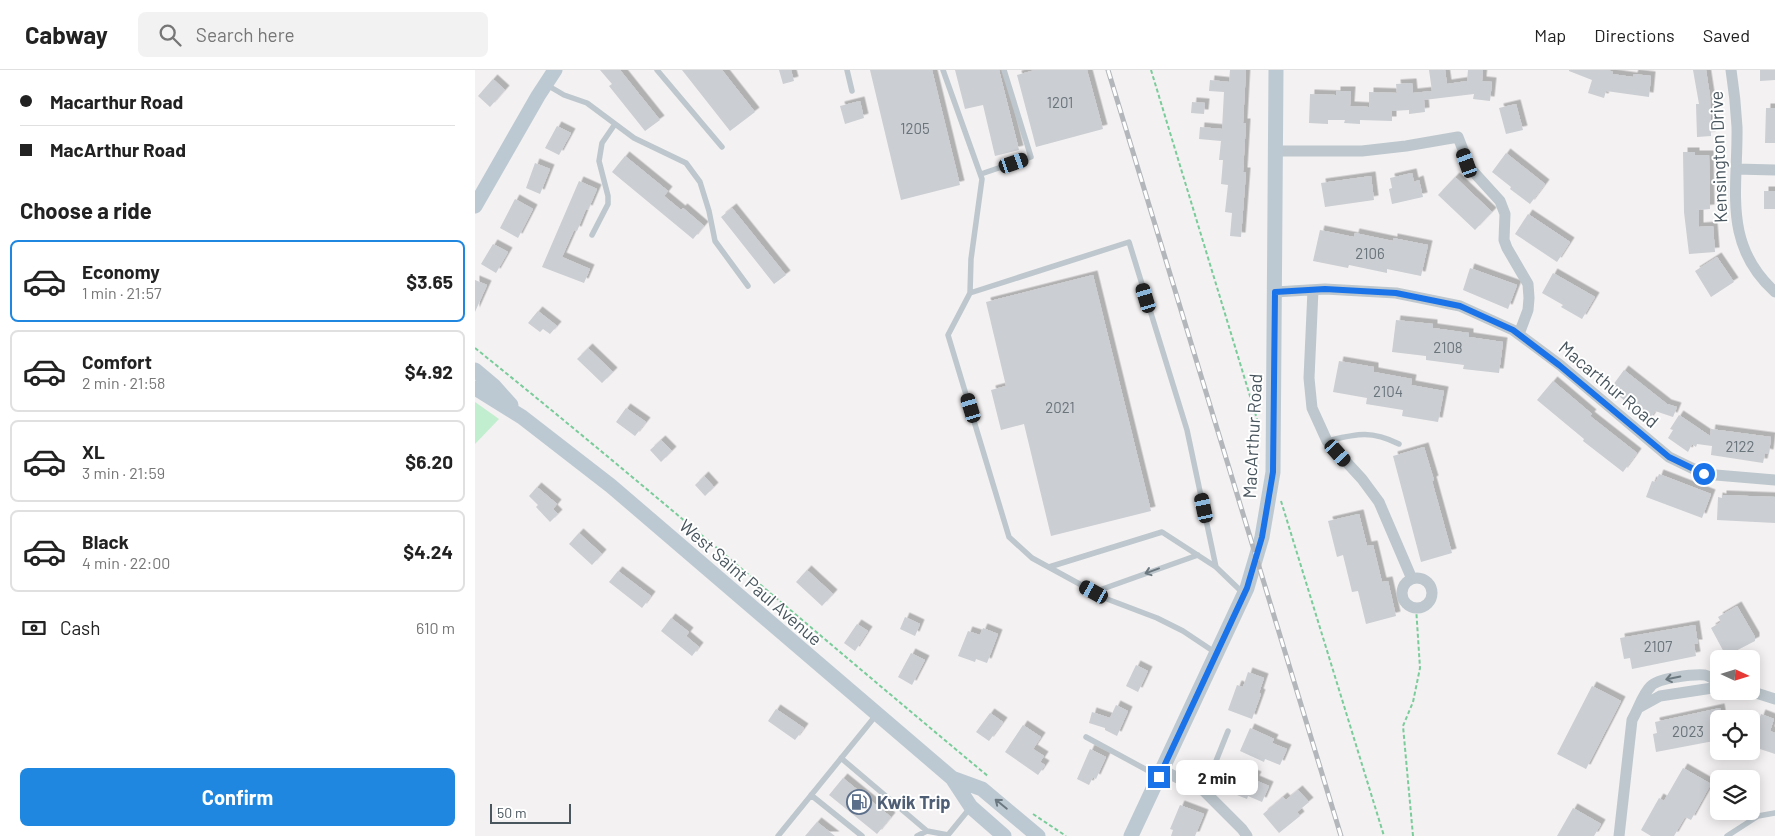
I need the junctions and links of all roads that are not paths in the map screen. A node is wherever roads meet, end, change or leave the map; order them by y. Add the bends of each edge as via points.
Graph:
1 (555, 70) edge
2 (657, 70) edge
3 (847, 70) edge
4 (943, 70) edge
5 (1004, 70) edge
6 (1276, 70) edge
7 (1731, 70) edge
8 (545, 84) junction
9 (852, 91) dead end
10 (615, 124) junction
11 (721, 147) dead end
12 (1276, 151) junction
13 (1736, 169) junction
14 (1775, 170) edge
15 (981, 174) junction
16 (475, 206) edge
17 (592, 235) dead end
18 (748, 286) dead end
19 (1313, 290) junction
20 (1275, 292) junction
21 (1775, 292) edge
22 (970, 293) junction
23 (1519, 334) junction
24 (475, 370) edge
25 (475, 388) edge
26 (522, 417) junction
27 (1327, 441) junction
28 (1399, 444) dead end
29 (1775, 480) edge
30 (1198, 555) junction
31 (1049, 567) junction
32 (1217, 567) junction
33 (1412, 579) junction
34 (1094, 592) junction
35 (1244, 594) junction
36 (1217, 654) junction
37 (1710, 677) edge
38 (1710, 689) edge
39 (1760, 694) edge
40 (1775, 699) edge
41 (1640, 707) junction
42 (877, 714) junction
43 (1228, 731) dead end
44 (1085, 737) dead end
45 (841, 758) junction
46 (1161, 773) junction
47 (952, 778) junction
48 (1204, 791) junction
49 (811, 795) junction
50 (971, 807) junction
51 (1775, 813) edge
52 (927, 831) junction
53 (778, 836) edge
54 (862, 836) edge
55 (917, 836) edge
56 (949, 836) edge
57 (1003, 836) edge
58 (1038, 836) edge
59 (1131, 836) edge
60 (1247, 836) edge
61 (1619, 836) edge
62 (1727, 836) edge

1 - 8 street
2 - 11 lane
3 - 9 lane
4 - 15 lane
5 - 15 lane via 1031,158
6 - 12 street, MacArthur Road
7 - 13 street, Kensington Drive
8 - 10 lane via 564,96 587,103
8 - 16 street
10 - 17 lane via 602,143 599,161 608,204
10 - 18 lane via 634,138 686,164 700,182 715,241
12 - 20 street, MacArthur Road
12 - 23 street via 1362,151 1458,137 1470,168 1500,201 1505,214 1504,240 1528,284 1527,310
13 - 14 street
13 - 21 street, Kensington Drive via 1735,216 1742,246 1755,269
15 - 22 lane
19 - 20 street, Macarthur Road
19 - 23 street, Macarthur Road via 1396,293 1460,306
19 - 27 street via 1309,378 1311,408
20 - 35 street, MacArthur Road via 1273,472 1257,560
22 - 31 lane via 949,335 1009,537 1032,558
22 - 32 lane via 1129,242 1187,430
23 - 29 street, Macarthur Road via 1669,457 1704,474
24 - 26 street, West Saint Paul Avenue
25 - 26 street, West Saint Paul Avenue
26 - 42 street, West Saint Paul Avenue via 611,486
27 - 28 lane via 1361,434 1382,436
27 - 33 street via 1379,502
30 - 31 lane via 1162,532
30 - 32 lane
30 -> 34 lane
31 - 34 lane
32 - 35 lane
33 - 33 street via 1429,584 1432,593 1425,605 1416,607 1407,603 1403,594 1405,585
34 - 36 lane via 1183,631
35 - 36 street, MacArthur Road
36 - 46 street, MacArthur Road
37 -> 41 street via 1678,677 1653,683 1644,694
38 - 41 street via 1660,696
39 - 40 street
41 - 61 street via 1632,720
42 - 45 lane
42 - 47 street, West Saint Paul Avenue
43 - 48 lane
44 - 46 lane
45 - 49 lane
45 - 52 lane
46 - 48 street
46 - 59 street, MacArthur Road
47 - 50 street, West Saint Paul Avenue
58 -> 47 street, West Saint Paul Avenue via 982,789
48 - 60 street
49 - 53 lane
49 - 54 lane
50 - 56 lane
50 - 57 street, West Saint Paul Avenue
51 - 62 lane via 1758,816
52 - 55 lane
52 - 56 lane

